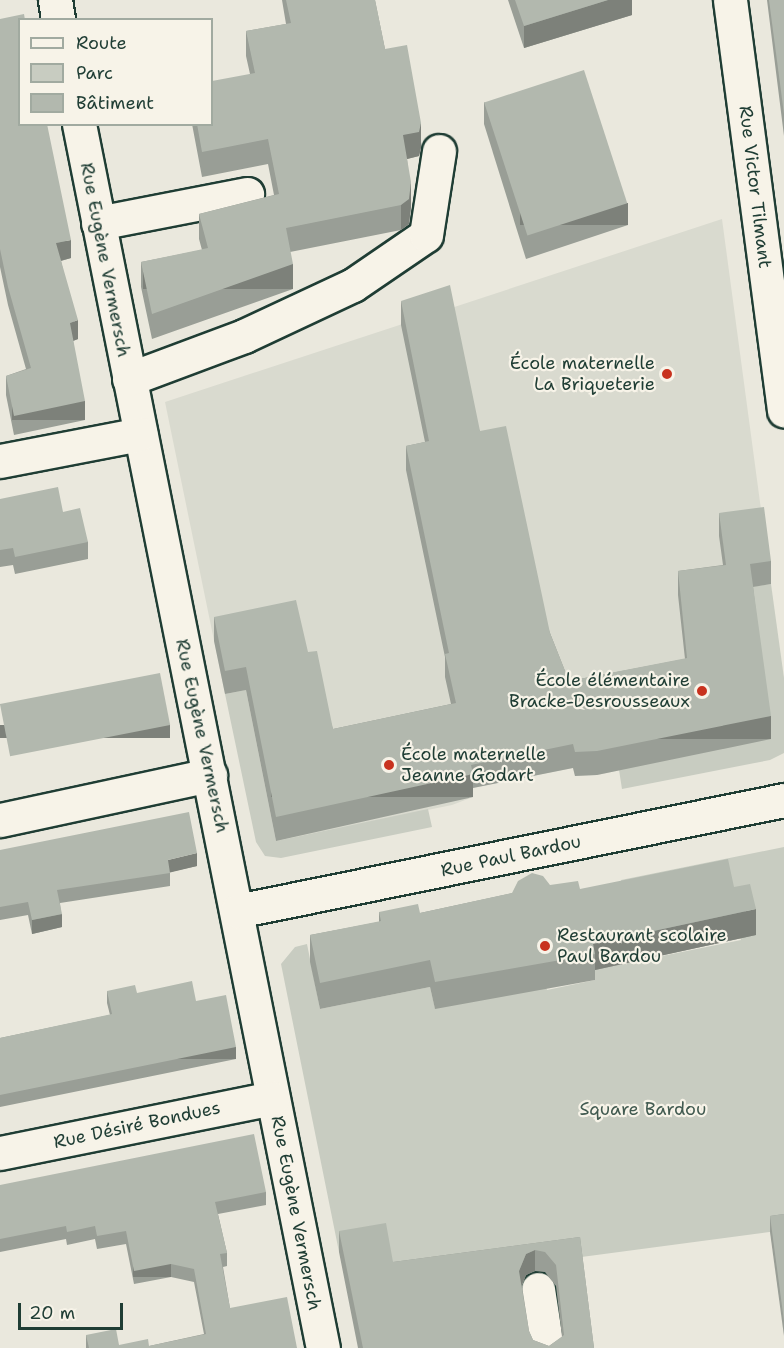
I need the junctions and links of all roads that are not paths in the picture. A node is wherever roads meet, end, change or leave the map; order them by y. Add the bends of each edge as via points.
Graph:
1 (55, 0) edge
2 (730, 0) edge
3 (58, 18) edge
4 (79, 126) edge
5 (439, 151) dead end
6 (247, 194) dead end
7 (772, 220) edge
8 (98, 223) junction
9 (129, 379) junction
10 (784, 410) edge
11 (140, 434) junction
12 (0, 461) edge
13 (210, 775) junction
14 (784, 800) edge
15 (0, 820) edge
16 (237, 911) junction
17 (273, 1098) junction
18 (0, 1153) edge
19 (538, 1289) dead end
20 (323, 1348) edge
21 (547, 1348) edge

1 - 3 street
2 - 7 street, Rue Victor Tilmant
4 - 8 street, Rue Eugène Vermersch
5 - 9 street via 426,235 353,285 244,336
6 - 8 street
7 - 10 street, Rue Victor Tilmant
8 - 9 street, Rue Eugène Vermersch
9 - 11 street, Rue Eugène Vermersch
11 - 12 street
11 - 13 street, Rue Eugène Vermersch
13 - 15 street
13 - 16 street, Rue Eugène Vermersch
14 - 16 street, Rue Paul Bardou
16 - 17 street, Rue Eugène Vermersch
17 - 18 street, Rue Désiré Bondues
17 - 20 street, Rue Eugène Vermersch
19 - 21 street

